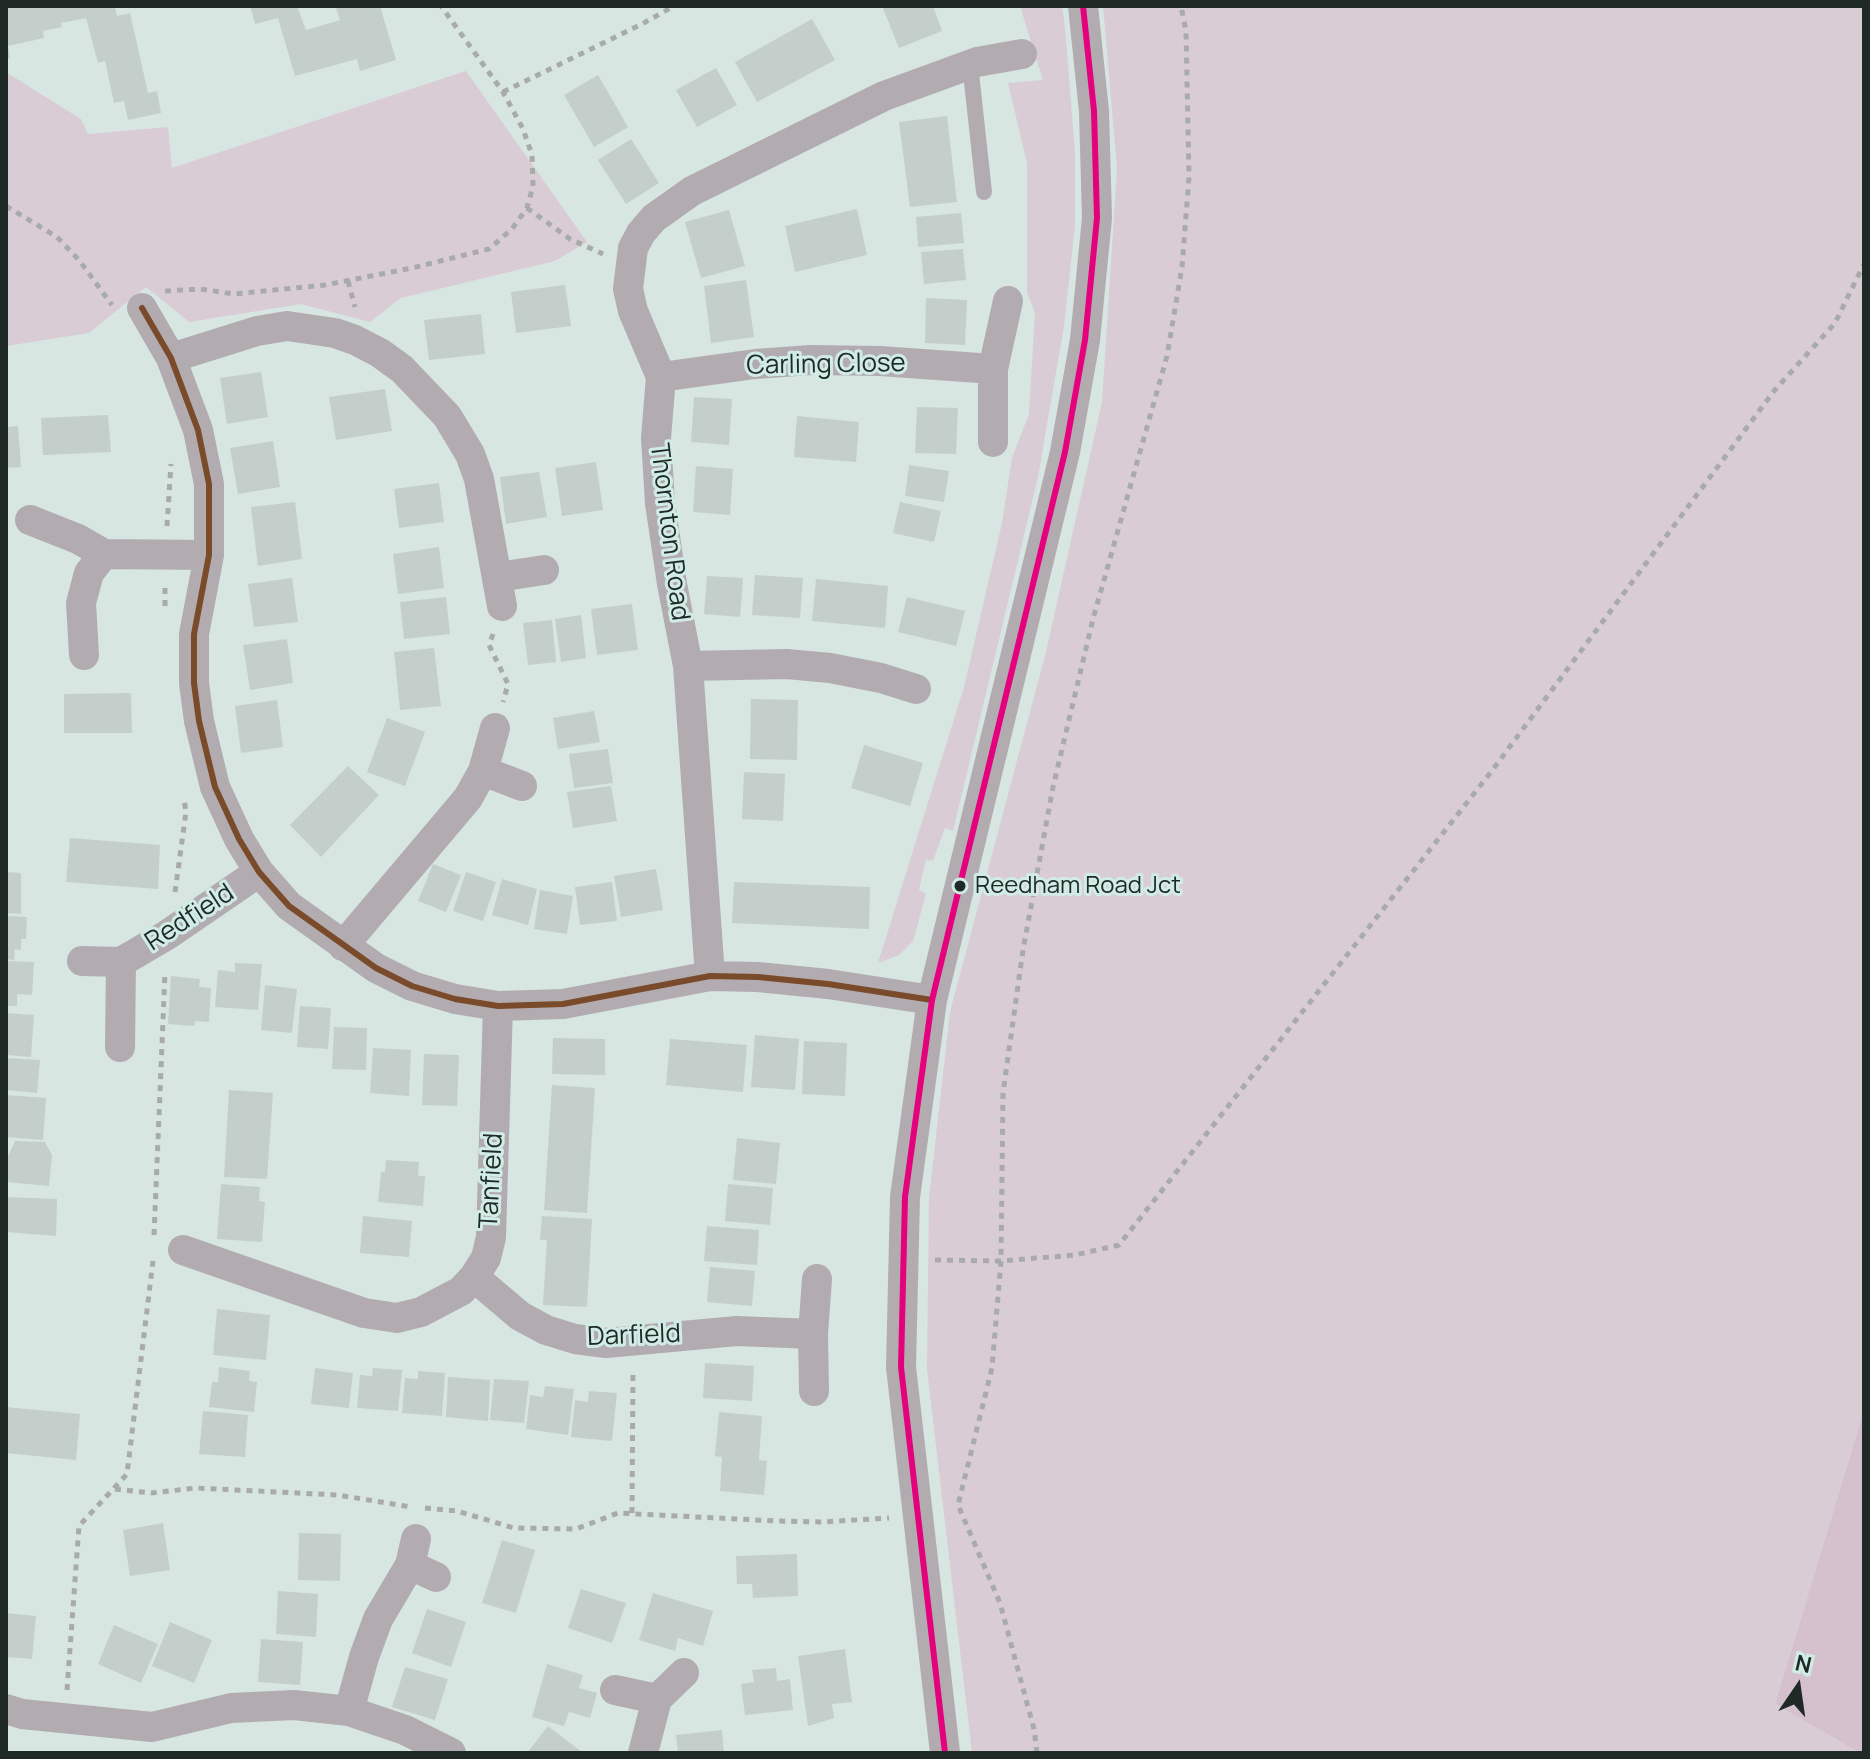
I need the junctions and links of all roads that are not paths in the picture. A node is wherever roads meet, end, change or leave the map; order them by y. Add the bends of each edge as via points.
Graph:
1 (1083, 6) edge
2 (1022, 54) dead end
3 (970, 64) junction
4 (984, 192) dead end
5 (1008, 301) dead end
6 (148, 302) road end
7 (171, 358) junction
8 (993, 369) junction
9 (661, 377) junction
10 (993, 442) dead end
11 (30, 520) dead end
12 (104, 554) junction
13 (209, 555) junction
14 (544, 570) dead end
15 (84, 655) dead end
16 (688, 666) junction
17 (916, 689) dead end
18 (495, 728) road end
19 (483, 771) junction
20 (522, 786) dead end
21 (259, 872) junction
22 (343, 946) junction
23 (82, 961) dead end
24 (121, 962) junction
25 (710, 976) junction
26 (932, 1000) junction
27 (498, 1006) junction
28 (120, 1047) dead end
29 (183, 1250) dead end
30 (474, 1277) junction
31 (817, 1279) dead end
32 (813, 1334) junction
33 (814, 1391) dead end
34 (421, 1561) dead end
35 (684, 1673) dead end
36 (615, 1690) dead end
37 (657, 1699) junction
38 (6, 1709) edge
39 (349, 1711) junction
40 (155, 1740) edge
41 (451, 1753) edge
42 (643, 1753) edge
43 (945, 1753) edge

1 - 26 street via 1094,111 1097,218 1085,340 1062,467
2 - 3 street, Thornton Road
3 - 4 lane
3 - 9 street, Thornton Road via 884,96 662,211 633,248 628,289
5 - 8 street
6 - 7 street
7 - 13 street via 207,470
7 - 14 street via 287,326 335,333 380,353 418,383 470,454 500,592
8 - 9 street, Carling Close via 811,360
8 - 10 street
9 - 16 street, Thornton Road via 656,438 660,503
11 - 12 street
12 - 13 street
12 - 15 street via 89,573 81,603
13 - 21 street via 194,634 199,721 215,787
16 - 17 street via 830,668
16 - 25 street, Thornton Road
18 - 19 street
19 - 20 street
19 - 22 street via 468,798
21 - 22 street via 289,906
21 - 24 street, Redfield
22 - 27 street via 412,986
23 - 24 street, Redfield
24 - 28 street, Redfield
25 - 26 street via 828,984
25 - 27 street via 577,1002
26 - 43 street via 905,1197 901,1367
27 - 30 street, Tanfield via 491,1237
29 - 30 street, Tanfield via 364,1313 397,1318 441,1304
30 - 32 street, Darfield via 520,1316 546,1330 591,1341 737,1331
31 - 32 street
32 - 33 street
34 - 39 street via 378,1619
35 - 37 street
36 - 37 street
37 - 42 street
38 - 40 street
39 - 40 street via 294,1705 231,1708
39 - 41 street

